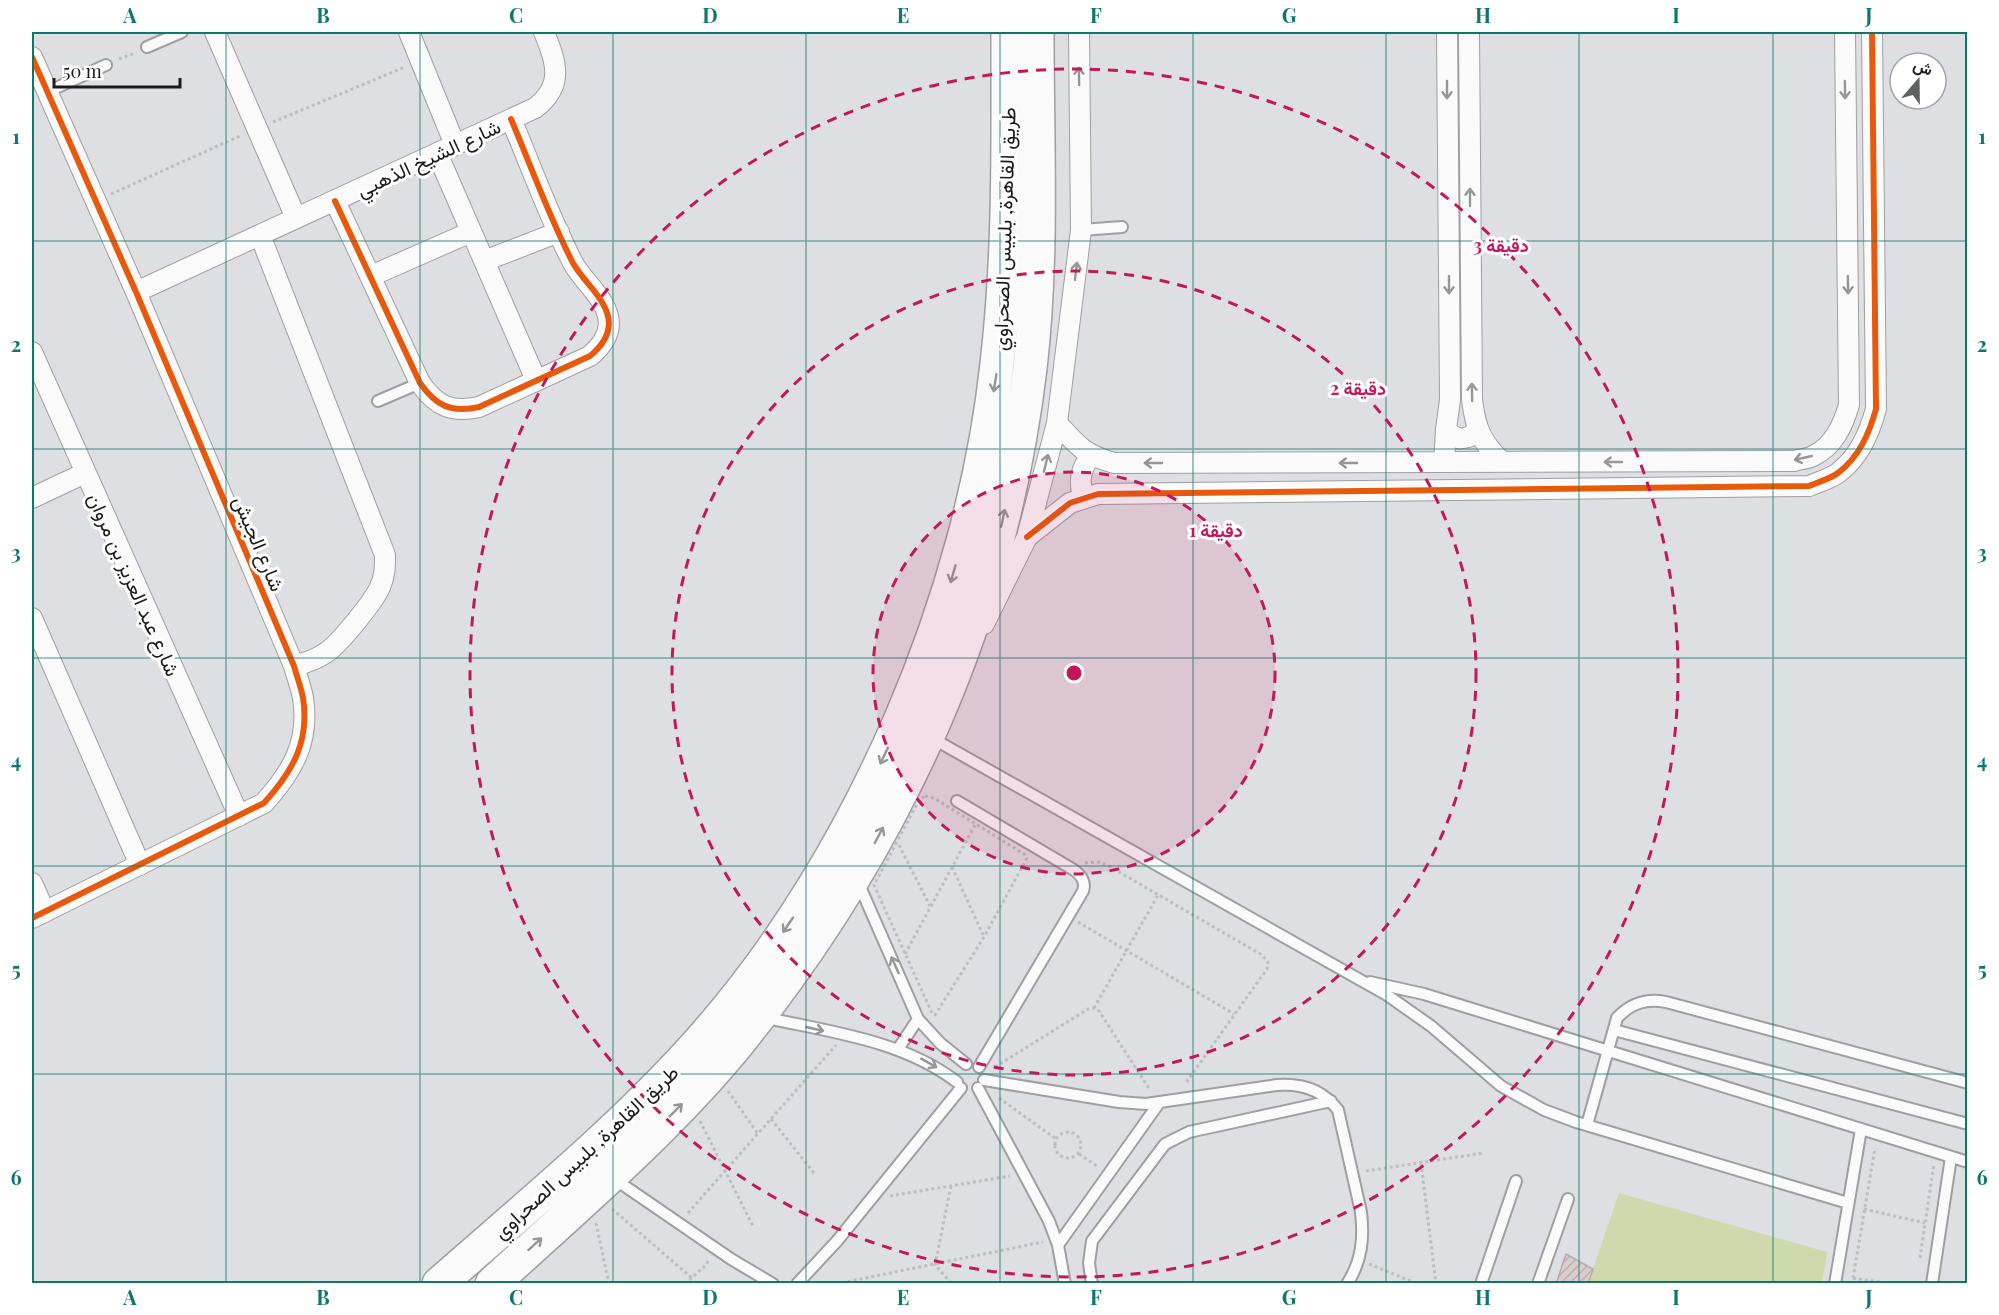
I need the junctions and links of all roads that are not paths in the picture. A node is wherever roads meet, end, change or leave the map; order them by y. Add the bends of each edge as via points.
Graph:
1 (182, 32) edge
2 (215, 32) edge
3 (409, 32) edge
4 (544, 32) edge
5 (1008, 32) edge
6 (1037, 32) edge
7 (1079, 32) edge
8 (1447, 32) edge
9 (1469, 32) edge
10 (1845, 32) edge
11 (1872, 32) edge
12 (147, 47) road end
13 (32, 57) edge
14 (106, 65) road end
15 (46, 92) junction
16 (511, 119) junction
17 (455, 145) junction
18 (437, 153) junction
19 (336, 201) junction
20 (296, 218) junction
21 (1122, 227) dead end
22 (1081, 230) junction
23 (471, 232) junction
24 (559, 232) junction
25 (260, 235) junction
26 (484, 261) junction
27 (371, 276) junction
28 (136, 292) junction
29 (32, 352) edge
30 (536, 380) junction
31 (420, 383) junction
32 (378, 400) dead end
33 (1057, 423) junction
34 (1446, 429) junction
35 (1478, 429) junction
36 (1091, 456) junction
37 (1671, 461) junction
38 (1707, 461) junction
39 (1444, 462) junction
40 (1502, 462) junction
41 (85, 473) junction
42 (1673, 488) junction
43 (1711, 488) junction
44 (32, 498) edge
45 (1084, 498) junction
46 (1027, 537) junction
47 (32, 618) edge
48 (294, 666) junction
49 (949, 690) junction
50 (929, 736) junction
51 (957, 801) dead end
52 (239, 816) junction
53 (140, 865) junction
54 (856, 876) junction
55 (32, 883) edge
56 (38, 915) edge
57 (1363, 982) junction
58 (758, 1016) junction
59 (918, 1018) junction
60 (1614, 1030) junction
61 (898, 1049) junction
62 (1608, 1052) junction
63 (966, 1064) junction
64 (981, 1079) junction
65 (1968, 1083) edge
66 (959, 1085) junction
67 (1331, 1101) junction
68 (1159, 1103) junction
69 (1968, 1124) edge
70 (1587, 1125) junction
71 (1861, 1129) junction
72 (1951, 1157) junction
73 (1968, 1162) edge
74 (1516, 1181) dead end
75 (597, 1187) junction
76 (1568, 1199) dead end
77 (1848, 1203) junction
78 (1057, 1242) junction
79 (439, 1284) edge
80 (492, 1284) edge
81 (773, 1284) edge
82 (797, 1284) edge
83 (1065, 1284) edge
84 (1092, 1284) edge
85 (1347, 1284) edge
86 (1481, 1284) edge
87 (1538, 1284) edge
88 (1835, 1284) edge
89 (1932, 1284) edge

1 - 12 lane
2 - 20 street
3 - 17 street
4 - 16 street, شارع الشيخ الذهبي via 556,69 555,81 544,101
5 -> 79 highway, طريق القاهرة, بلبيس الصحراوي via 1005,287 986,437 967,527 944,605 884,757 806,899 710,1030 660,1085 585,1156
49 -> 6 highway, طريق القاهرة, بلبيس الصحراوي via 1000,531 1018,450 1030,367 1037,284
22 -> 7 street
8 -> 34 street via 1450,400
35 -> 9 street via 1472,399
10 -> 38 street via 1849,405 1832,442 1813,456 1794,461
11 - 43 street via 1876,409 1870,431 1856,456 1837,474 1809,486
13 - 15 street, شارع الجيش
14 - 15 lane
15 - 28 street, شارع الجيش
16 - 17 street, شارع الشيخ الذهبي
16 - 24 street
17 - 18 street, شارع الشيخ الذهبي
18 - 19 street, شارع الشيخ الذهبي
18 - 23 street
19 - 20 street, شارع الشيخ الذهبي
19 - 27 street
20 - 25 street, شارع الشيخ الذهبي
21 - 22 lane
33 -> 22 street
23 - 26 street
23 - 27 street
24 - 26 street
24 - 30 street via 574,263 604,304 609,318 608,333 590,356
25 - 28 street, شارع الشيخ الذهبي
25 - 48 street via 385,555 385,573 379,589 343,636 330,650
26 - 30 street
27 - 31 street
28 - 48 street, شارع الجيش
29 - 41 street, شارع عبد العزيز بن مروان
30 - 31 street via 465,410 438,403
31 - 32 lane
33 - 36 street
46 -> 33 street
34 - 35 street via 1462,439
34 - 39 street
35 - 40 street via 1482,440
39 -> 36 street via 1114,463
36 - 45 street via 1081,476
37 - 38 street
37 -> 40 street
37 - 42 street via 1679,473
38 - 43 street via 1705,478
39 - 40 street
41 - 44 street
41 - 52 street, شارع عبد العزيز بن مروان
42 - 43 street
42 - 45 street via 1098,494
45 - 46 street
46 - 49 street
47 - 53 street
48 - 52 street, شارع الجيش via 303,698 304,727 298,756 284,782 264,803
49 - 50 highway, طريق القاهرة, بلبيس الصحراوي
54 -> 50 highway, طريق القاهرة, بلبيس الصحراوي
50 - 57 lane
51 - 64 lane via 977,820 1074,870 1082,877 1084,887
52 - 53 street, شارع الجيش
53 - 56 street, شارع الجيش
54 - 58 highway, طريق القاهرة, بلبيس الصحراوي
59 -> 54 lane
55 - 56 street
57 - 62 lane via 1424,994
57 - 70 lane via 1431,1026 1502,1086 1544,1110
58 -> 61 lane
75 -> 58 highway, طريق القاهرة, بلبيس الصحراوي via 688,1098
59 - 61 lane
59 - 63 lane
60 - 62 lane
60 - 65 lane via 1617,1018 1631,1006 1657,1000
60 - 69 lane
61 -> 66 lane via 929,1063
62 - 70 lane
62 - 71 lane
63 - 64 lane via 973,1064
63 - 66 lane via 957,1075
64 - 66 lane via 973,1090
64 - 68 lane via 1119,1102
64 - 78 lane
66 - 82 lane via 871,1200
67 - 68 lane via 1315,1090 1287,1084
67 - 84 lane via 1189,1132 1165,1144 1092,1241
67 - 85 lane via 1338,1110 1363,1227 1359,1260
68 - 78 lane
70 - 77 lane
71 - 72 lane
71 - 77 lane
72 - 73 lane
72 - 89 lane
74 - 86 lane
80 -> 75 highway, طريق القاهرة, بلبيس الصحراوي
75 - 81 lane via 679,1223
76 - 87 lane
77 - 88 lane
78 - 83 lane

